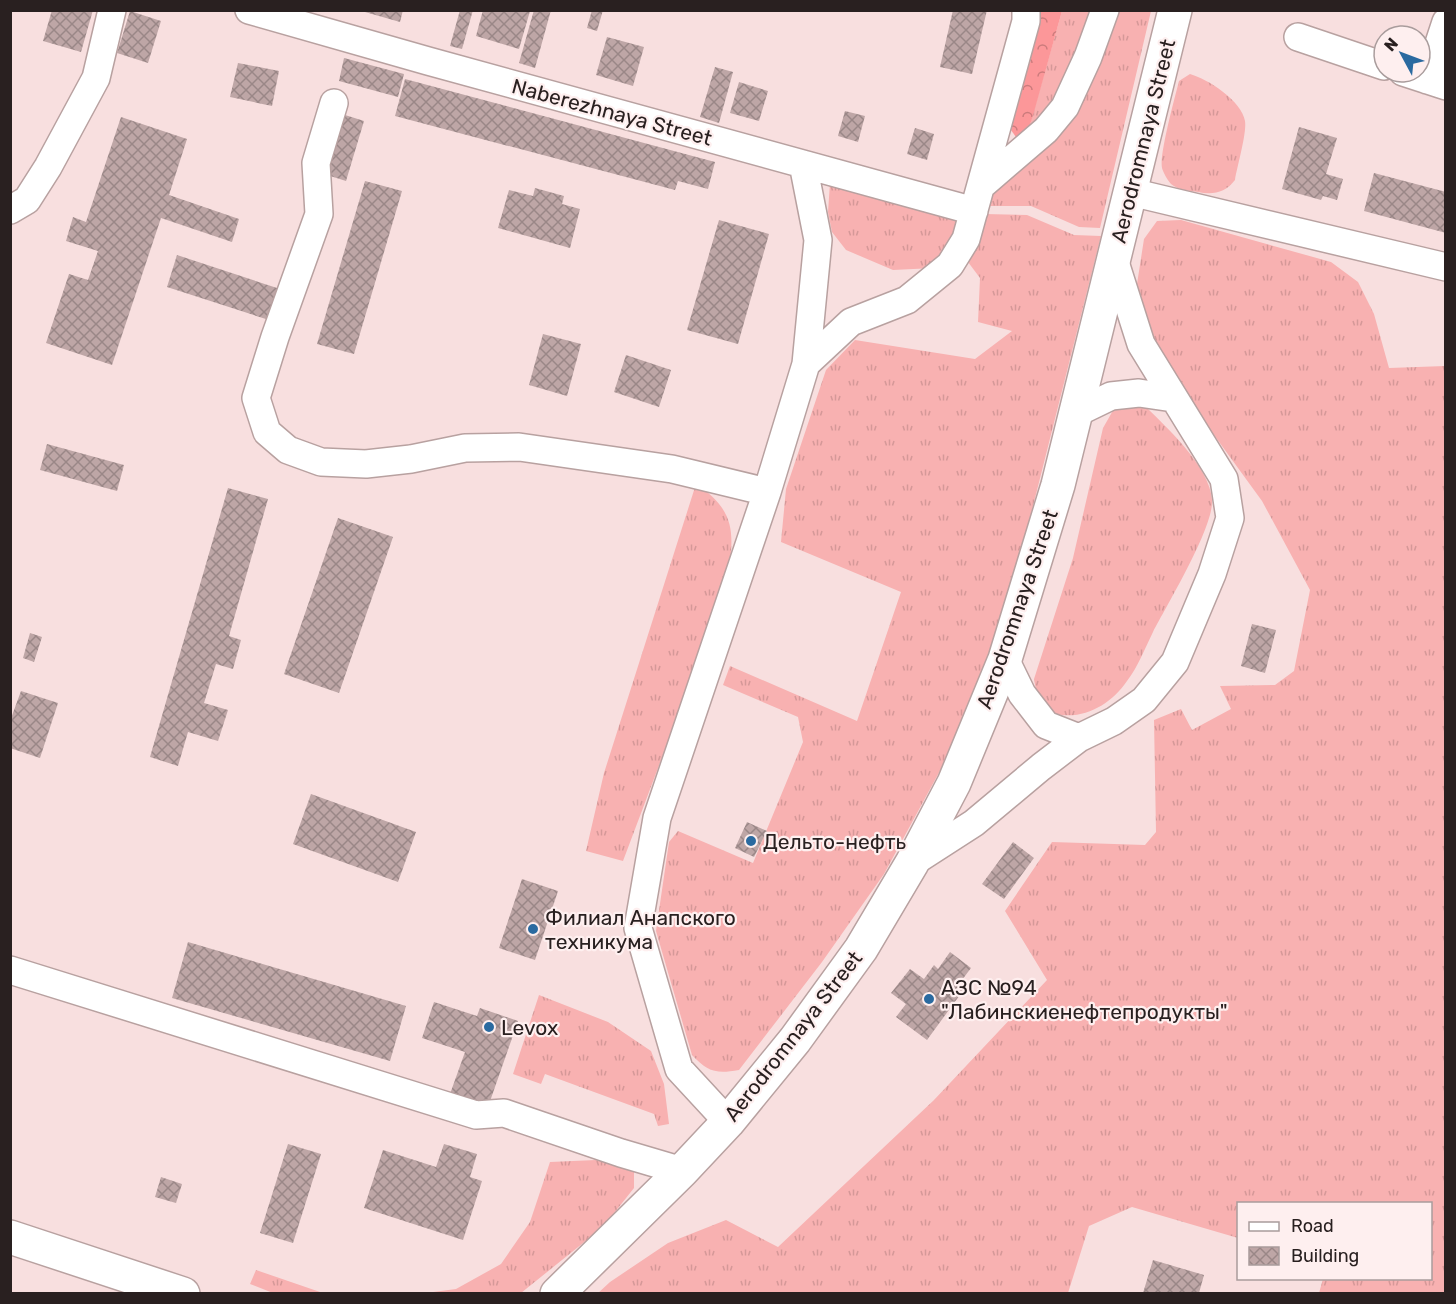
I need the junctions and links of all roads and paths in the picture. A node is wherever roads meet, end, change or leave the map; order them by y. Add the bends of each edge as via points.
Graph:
1 (112, 10) edge
2 (249, 10) edge
3 (1026, 10) edge
4 (1105, 10) edge
5 (1175, 10) edge
6 (1446, 22) edge
7 (1298, 37) dead end
8 (1432, 61) edge
9 (1372, 62) edge
10 (334, 103) dead end
11 (803, 164) junction
12 (1131, 192) junction
13 (978, 198) junction
14 (10, 210) edge
15 (1114, 259) junction
16 (1446, 267) edge
17 (806, 364) junction
18 (1173, 398) junction
19 (1076, 413) junction
20 (767, 492) junction
21 (1005, 659) junction
22 (1078, 738) junction
23 (912, 863) junction
24 (10, 970) edge
25 (728, 1122) junction
26 (682, 1171) junction
27 (10, 1237) edge
28 (183, 1293) edge
29 (557, 1293) edge

1 - 14 street via 96,78 27,200
2 - 11 street, Naberezhnaya Street
3 - 13 street
4 - 13 street via 1065,107
5 - 12 main road, Aerodromnaya Street
6 - 8 street
7 - 9 street
10 - 20 street via 316,163 320,214 256,398 267,432 288,450 321,462 366,464 465,448 519,447 672,469
11 - 13 street, Naberezhnaya Street
11 - 17 street via 818,240
12 - 15 main road, Aerodromnaya Street
12 - 16 street
13 - 17 street via 966,239 950,265 907,300 851,322
15 - 18 street via 1141,344
15 - 19 main road, Aerodromnaya Street
17 - 20 street
18 - 19 street via 1139,393 1111,396
18 - 22 street via 1224,479 1230,518 1212,574 1175,662 1144,700 1114,721
19 - 21 main road, Aerodromnaya Street
20 - 25 street via 657,818 638,928 679,1069
21 - 22 street via 1022,694 1046,725
21 - 23 main road, Aerodromnaya Street via 954,783
22 - 23 street via 974,823
23 - 25 main road, Aerodromnaya Street via 861,949 795,1040
24 - 26 street via 476,1115 504,1113
25 - 26 main road, Aerodromnaya Street
26 - 29 main road, Aerodromnaya Street
27 - 28 main road

